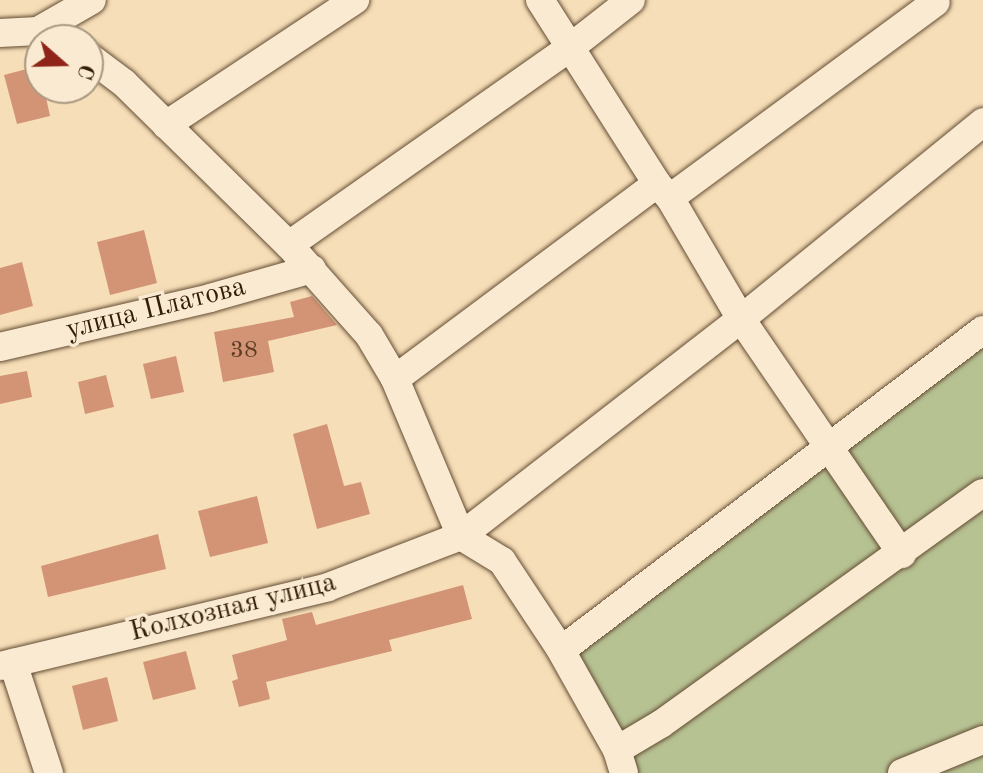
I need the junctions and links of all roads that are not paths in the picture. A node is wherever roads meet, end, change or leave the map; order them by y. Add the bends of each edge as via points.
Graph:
1 (92, 0) edge
2 (355, 0) edge
3 (540, 0) edge
4 (631, 0) edge
5 (936, 2) dead end
6 (61, 24) edge
7 (0, 33) edge
8 (24, 34) edge
9 (571, 47) junction
10 (104, 68) edge
11 (983, 122) edge
12 (166, 125) junction
13 (664, 191) junction
14 (289, 245) junction
15 (312, 269) junction
16 (741, 319) junction
17 (983, 330) edge
18 (0, 347) edge
19 (395, 379) junction
20 (830, 447) junction
21 (983, 493) edge
22 (461, 536) junction
23 (902, 554) junction
24 (568, 645) dead end
25 (7, 664) edge
26 (983, 740) edge
27 (620, 762) edge
28 (49, 773) edge
29 (902, 773) edge

1 - 6 street
2 - 12 street
3 - 9 street
4 - 9 street
5 - 13 street
7 - 8 street
9 - 13 street
9 - 14 street
10 - 12 street
11 - 16 street, Колхозная улица
12 - 14 street
13 - 16 street
13 - 19 street
14 - 15 street
15 - 18 street, улица Платова
15 - 19 street via 369,335
16 - 20 street
16 - 22 street, Колхозная улица
17 - 20 street
19 - 22 street
20 - 23 street
20 - 24 street
21 - 23 street
22 - 25 street, Колхозная улица via 328,587
22 - 27 street via 502,561 559,647
23 - 27 street via 661,724
25 - 28 street
26 - 29 street

